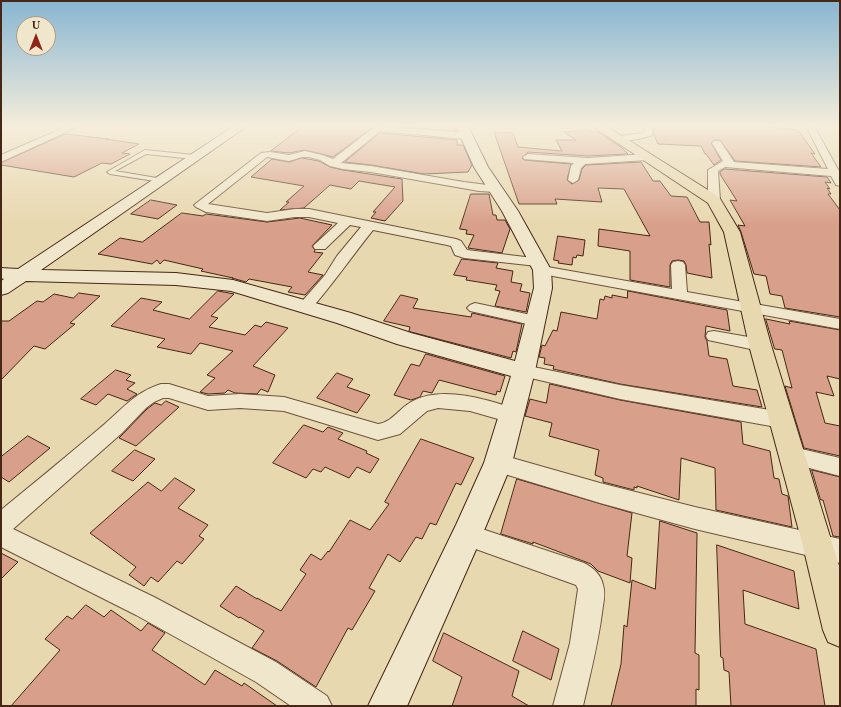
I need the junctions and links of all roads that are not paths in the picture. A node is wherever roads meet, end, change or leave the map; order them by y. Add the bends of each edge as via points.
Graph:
1 (133, 159) edge
2 (186, 159) edge
3 (259, 159) edge
4 (326, 159) edge
5 (339, 159) edge
6 (477, 159) edge
7 (554, 159) edge
8 (626, 159) edge
9 (650, 159) edge
10 (727, 159) edge
11 (827, 159) edge
12 (580, 161) junction
13 (334, 164) junction
14 (730, 164) junction
15 (834, 173) junction
16 (155, 180) junction
17 (573, 180) dead end
18 (840, 183) edge
19 (495, 189) junction
20 (714, 200) junction
21 (348, 220) junction
22 (369, 226) junction
23 (320, 246) dead end
24 (678, 265) dead end
25 (539, 266) junction
26 (5, 277) edge
27 (680, 295) junction
28 (306, 306) junction
29 (475, 308) dead end
30 (751, 308) junction
31 (536, 321) junction
32 (840, 324) edge
33 (714, 336) dead end
34 (760, 345) junction
35 (524, 371) junction
36 (512, 415) junction
37 (782, 420) junction
38 (793, 456) junction
39 (498, 463) junction
40 (840, 467) edge
41 (1, 525) edge
42 (1, 535) edge
43 (467, 535) junction
44 (818, 546) junction
45 (840, 552) edge
46 (840, 630) edge
47 (317, 706) edge
48 (388, 706) edge
49 (568, 706) edge

1 - 16 lane via 110,172
2 - 16 street
3 - 21 street via 200,204 206,208 259,216 302,212
4 - 13 street
5 - 13 street
6 - 19 street
7 - 12 street
8 - 12 street
9 - 20 highway
10 - 14 street
11 - 15 street
12 - 17 street via 576,166
13 - 19 street via 448,184
14 - 15 street
14 - 20 street via 723,164 713,170 716,194
15 - 18 street
16 - 26 street
19 - 25 street via 510,211
20 - 30 highway via 732,232
21 - 22 street
21 - 23 street
22 - 25 street via 451,242 464,254
22 - 28 street
24 - 27 street
25 - 27 street
25 - 31 street via 543,288
26 - 28 street via 149,278 207,282 233,286
27 - 30 street
28 - 35 street via 405,339
29 - 31 street
30 - 32 street
30 - 34 highway
31 - 35 street
33 - 34 street
34 - 37 highway
35 - 36 street
35 - 37 street via 596,388
36 - 39 street
36 - 41 street via 451,401 438,401 420,406 390,430 378,432 284,404 240,401 208,403 161,391 147,397
37 - 38 highway
38 - 40 street
38 - 44 highway
39 - 43 street
39 - 44 street via 695,518
42 - 47 street via 145,606 266,672
43 - 48 street
43 - 49 street via 584,576 588,580 591,595 584,643
44 - 45 street
44 - 46 highway

